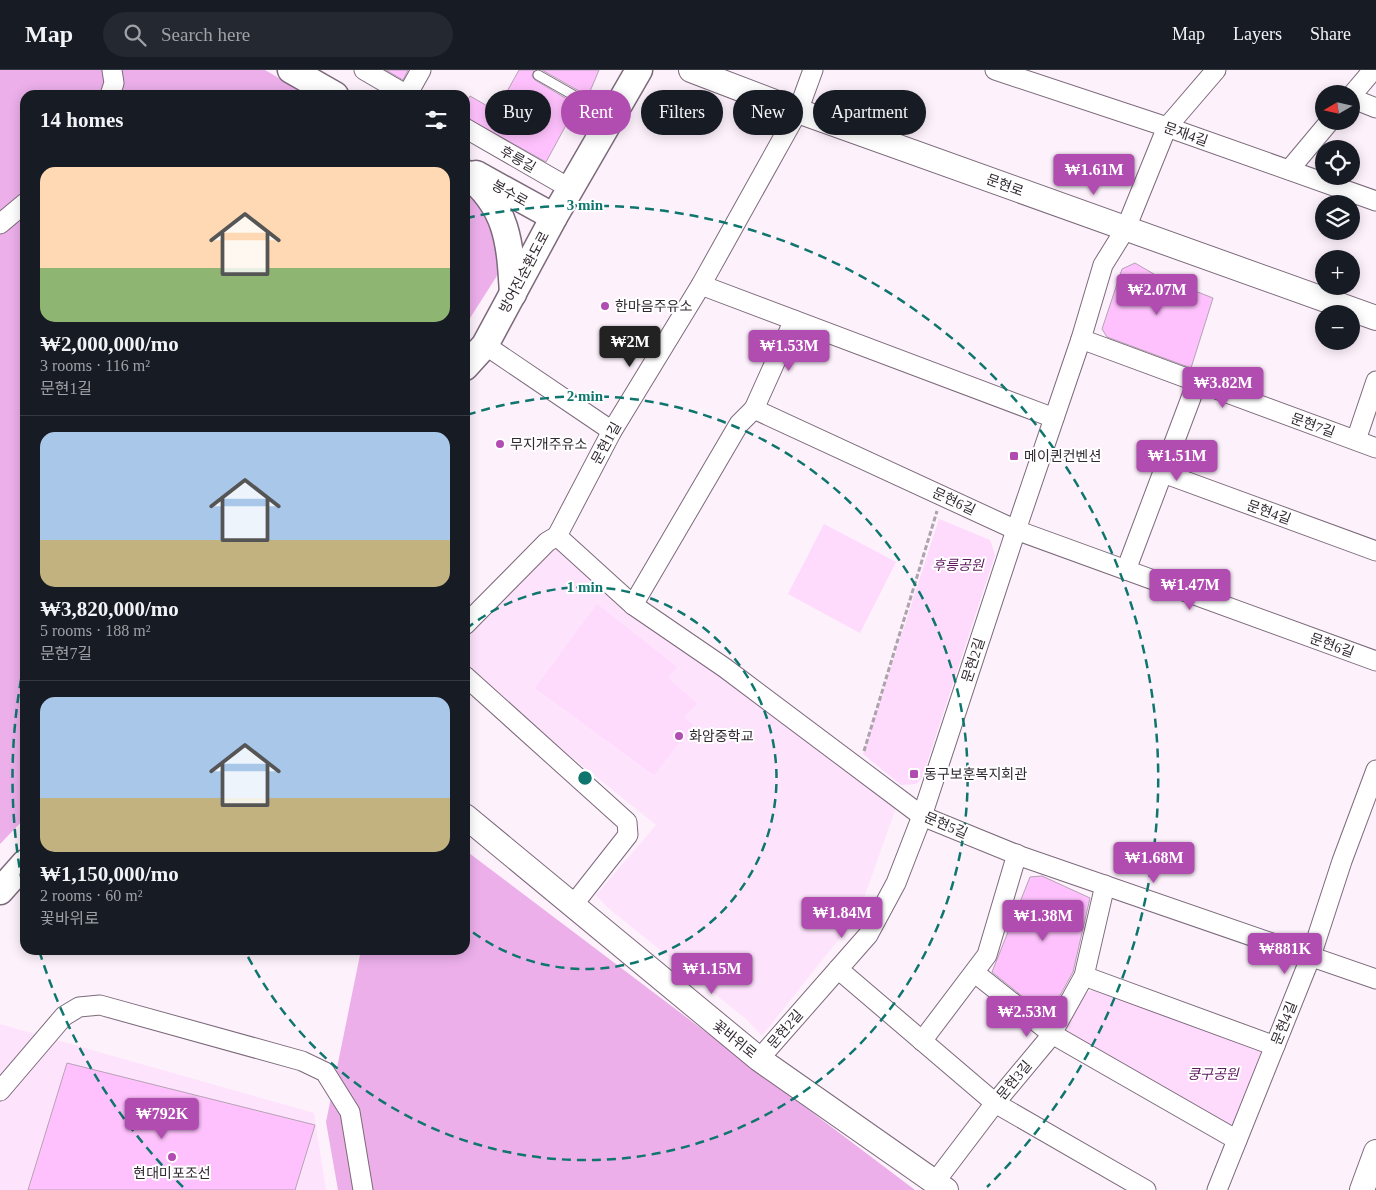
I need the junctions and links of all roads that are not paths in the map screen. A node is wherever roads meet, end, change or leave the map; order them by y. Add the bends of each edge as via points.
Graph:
1 (112, 70) edge
2 (291, 70) edge
3 (364, 70) edge
4 (421, 70) edge
5 (639, 70) edge
6 (691, 70) edge
7 (813, 70) edge
8 (995, 70) edge
9 (1216, 70) edge
10 (1373, 70) edge
11 (538, 75) dead end
12 (1360, 86) edge
13 (112, 90) edge
14 (326, 90) edge
15 (398, 90) edge
16 (410, 90) edge
17 (565, 90) edge
18 (628, 90) edge
19 (743, 90) edge
20 (803, 97) edge
21 (1360, 101) edge
22 (1376, 108) edge
23 (803, 113) edge
24 (1167, 127) junction
25 (1322, 130) edge
26 (470, 131) edge
27 (602, 135) edge
28 (785, 135) edge
29 (1289, 170) junction
30 (470, 171) edge
31 (470, 177) edge
32 (571, 189) junction
33 (1376, 201) edge
34 (20, 207) edge
35 (554, 217) junction
36 (0, 224) edge
37 (1126, 228) junction
38 (701, 285) junction
39 (513, 294) junction
40 (1376, 318) edge
41 (794, 320) junction
42 (1081, 339) junction
43 (485, 345) junction
44 (470, 362) edge
45 (1376, 381) edge
46 (1197, 382) junction
47 (754, 409) junction
48 (1054, 418) junction
49 (612, 431) junction
50 (1356, 440) junction
51 (1376, 448) edge
52 (1163, 473) junction
53 (1016, 530) junction
54 (557, 536) junction
55 (1376, 551) edge
56 (1126, 570) junction
57 (633, 605) junction
58 (470, 621) edge
59 (1376, 661) edge
60 (470, 681) edge
61 (1376, 770) edge
62 (922, 816) junction
63 (470, 820) edge
64 (1017, 854) junction
65 (20, 869) edge
66 (1105, 885) junction
67 (0, 891) edge
68 (573, 905) junction
69 (1311, 956) junction
70 (838, 969) junction
71 (975, 973) junction
72 (1084, 976) junction
73 (1376, 980) edge
74 (1052, 1034) junction
75 (922, 1041) junction
76 (1275, 1046) junction
77 (759, 1059) junction
78 (0, 1091) edge
79 (995, 1103) junction
80 (1237, 1140) junction
81 (1376, 1152) edge
82 (941, 1186) edge
83 (363, 1190) edge
84 (1146, 1190) edge
85 (1217, 1190) edge
86 (1362, 1190) edge

1 - 13 street
2 - 14 main road
3 - 15 street
4 - 16 street
5 - 18 main road, 방어진순환도로
6 - 19 street, 문현로
7 - 20 street, 문현1길
8 - 24 street, 문재4길
9 - 24 street, 문현2길
10 - 12 street
11 - 17 lane
21 - 22 street
23 - 37 street, 문현로
24 - 29 street, 문재4길
24 - 37 street, 문현2길
25 - 29 street
26 - 32 street, 후릉길
27 - 32 main road, 방어진순환도로
28 - 38 street, 문현1길
29 - 33 street, 문재4길
30 - 35 main road, 봉수로
31 - 39 main road via 483,187 502,218 511,261
32 - 35 main road, 방어진순환도로
34 - 36 street
35 - 39 main road, 방어진순환도로
37 - 40 street, 문현로
37 - 42 street, 문현2길 via 1104,265
38 - 41 street
38 - 49 street, 문현1길
39 - 43 main road, 방어진순환도로
41 - 47 street
41 - 48 street
42 - 46 street, 문현7길
42 - 48 street, 문현2길
43 - 44 main road, 방어진순환도로
43 - 49 street
45 - 50 street
46 - 50 street, 문현7길
46 - 52 street
47 - 53 street, 문현6길
47 - 57 street via 734,432
48 - 53 street, 문현2길
49 - 54 street, 문현1길
50 - 51 street, 문현7길
52 - 55 street, 문현4길
52 - 56 street
53 - 56 street, 문현6길
53 - 62 street, 문현2길
54 - 57 street, 문현5길
54 - 58 street, 문현1길 via 547,542
56 - 59 street, 문현6길
57 - 62 street, 문현5길 via 725,668
60 - 68 street via 627,822 628,835
61 - 69 street, 문현4길
62 - 64 street, 문현5길
62 - 70 street, 문현2길 via 896,883 868,936
63 - 68 street, 꽃바위로
64 - 66 street, 문현5길
64 - 71 street via 987,955
65 - 67 main road
66 - 69 street, 문현5길
66 - 72 street, 문현3길
68 - 77 street, 꽃바위로
69 - 73 street, 문현5길
69 - 76 street, 문현4길
70 - 75 street
70 - 77 street, 문현2길
71 - 74 street
71 - 75 street
72 - 74 street, 문현3길
72 - 76 street
74 - 79 street, 문현3길
74 - 80 street
75 - 79 street
76 - 80 street, 문현4길
77 - 82 street, 꽃바위로
78 - 83 street via 64,1016 79,1007 100,1005 302,1060 325,1072 350,1112
79 - 82 street, 문현3길
79 - 84 street
80 - 85 street, 문현4길
81 - 86 street

